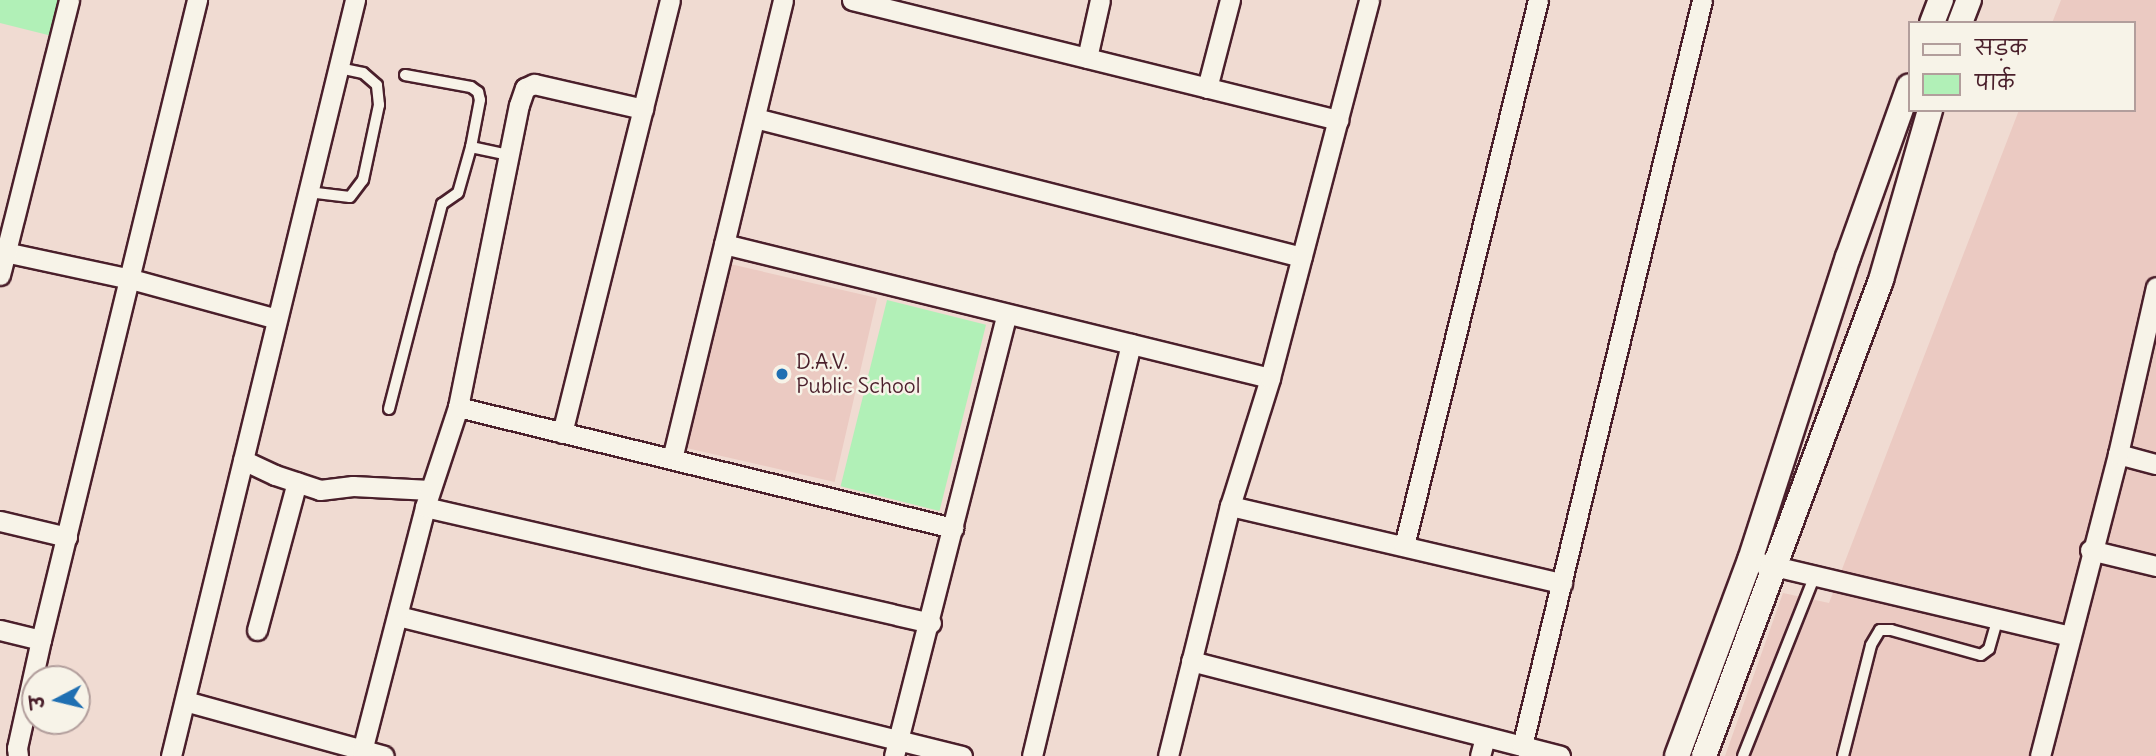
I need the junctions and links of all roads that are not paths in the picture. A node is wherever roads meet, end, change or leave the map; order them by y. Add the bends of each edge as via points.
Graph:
1 (69, 0) edge
2 (197, 0) edge
3 (355, 0) edge
4 (670, 0) edge
5 (783, 0) edge
6 (852, 0) edge
7 (1100, 0) edge
8 (1230, 0) edge
9 (1369, 0) edge
10 (1538, 0) edge
11 (1702, 0) edge
12 (1941, 0) edge
13 (1969, 0) edge
14 (1933, 21) edge
15 (1961, 21) edge
16 (1087, 58) junction
17 (339, 68) junction
18 (405, 75) dead end
19 (1207, 88) junction
20 (1908, 90) edge
21 (643, 109) junction
22 (1929, 112) edge
23 (755, 118) junction
24 (1338, 120) junction
25 (471, 147) junction
26 (509, 155) junction
27 (309, 192) junction
28 (724, 244) junction
29 (2, 252) edge
30 (1302, 257) junction
31 (0, 275) edge
32 (131, 279) junction
33 (2156, 287) edge
34 (1007, 314) junction
35 (277, 319) junction
36 (1130, 344) junction
37 (1270, 379) junction
38 (458, 407) junction
39 (389, 408) dead end
40 (562, 433) junction
41 (2118, 454) junction
42 (243, 460) junction
43 (672, 460) junction
44 (2156, 464) edge
45 (297, 482) junction
46 (428, 498) junction
47 (1230, 506) junction
48 (0, 521) edge
49 (953, 528) junction
50 (67, 537) junction
51 (1404, 547) junction
52 (2090, 550) junction
53 (1749, 560) junction
54 (1775, 566) junction
55 (2156, 566) edge
56 (1815, 575) junction
57 (1562, 583) junction
58 (398, 616) junction
59 (1998, 618) junction
60 (931, 623) junction
61 (0, 630) edge
62 (257, 630) dead end
63 (2071, 636) junction
64 (41, 640) junction
65 (1191, 661) junction
66 (185, 701) junction
67 (1485, 737) junction
68 (1522, 746) junction
69 (897, 748) edge
70 (11, 749) edge
71 (362, 751) junction
72 (171, 756) edge
73 (384, 756) edge
74 (962, 756) edge
75 (1032, 756) edge
76 (1168, 756) edge
77 (1480, 756) edge
78 (1560, 756) edge
79 (1677, 756) edge
80 (1704, 756) edge
81 (1743, 756) edge
82 (1843, 756) edge
83 (2040, 756) edge

1 - 29 street
2 - 32 street
3 - 17 street
4 - 21 street
5 - 23 street
6 - 16 street
7 - 16 street
8 - 19 street
9 - 24 street
10 - 51 street
11 - 57 street
12 - 14 street
13 - 15 street
16 - 19 street
17 - 27 street
17 - 27 lane via 363,73 377,85 379,105 363,180 350,197
18 - 25 lane via 478,92
19 - 24 street
20 - 53 street
21 - 26 street via 531,84 519,104
21 - 40 street
22 - 54 street via 1881,280
23 - 28 street
23 - 30 street
24 - 30 street
25 - 26 lane
25 - 39 lane via 458,193 442,204
26 - 38 street
27 - 35 street
28 - 34 street
28 - 43 street
29 - 31 street
29 - 32 street
30 - 37 street
32 - 35 street
32 - 50 street
33 - 41 street
34 - 36 street
34 - 49 street
35 - 42 street
36 - 37 street
36 - 75 street
37 - 47 street
38 - 40 street
38 - 46 street
40 - 43 street
41 - 44 street
41 - 52 street
42 - 45 street
42 - 66 street
43 - 49 street
45 - 46 street via 320,490 353,486
45 - 62 street
46 - 58 street
46 - 60 street
47 - 51 street
47 - 65 street
48 - 50 street
49 - 60 street
50 - 64 street
51 - 57 street
52 - 55 street
52 - 63 street
53 - 54 street
53 - 79 street
54 - 56 street
54 - 80 street
56 - 59 street
56 - 81 lane
57 - 68 street
58 - 69 street
58 - 71 street
59 - 63 street
59 - 82 lane via 1989,649 1981,655 1891,629 1880,630 1871,645
60 - 69 street
61 - 64 street
63 - 83 street
64 - 70 street
65 - 67 street
65 - 76 street
66 - 71 street
66 - 72 street
67 - 68 street
67 - 77 street
68 - 78 street
69 - 74 street
71 - 73 street

